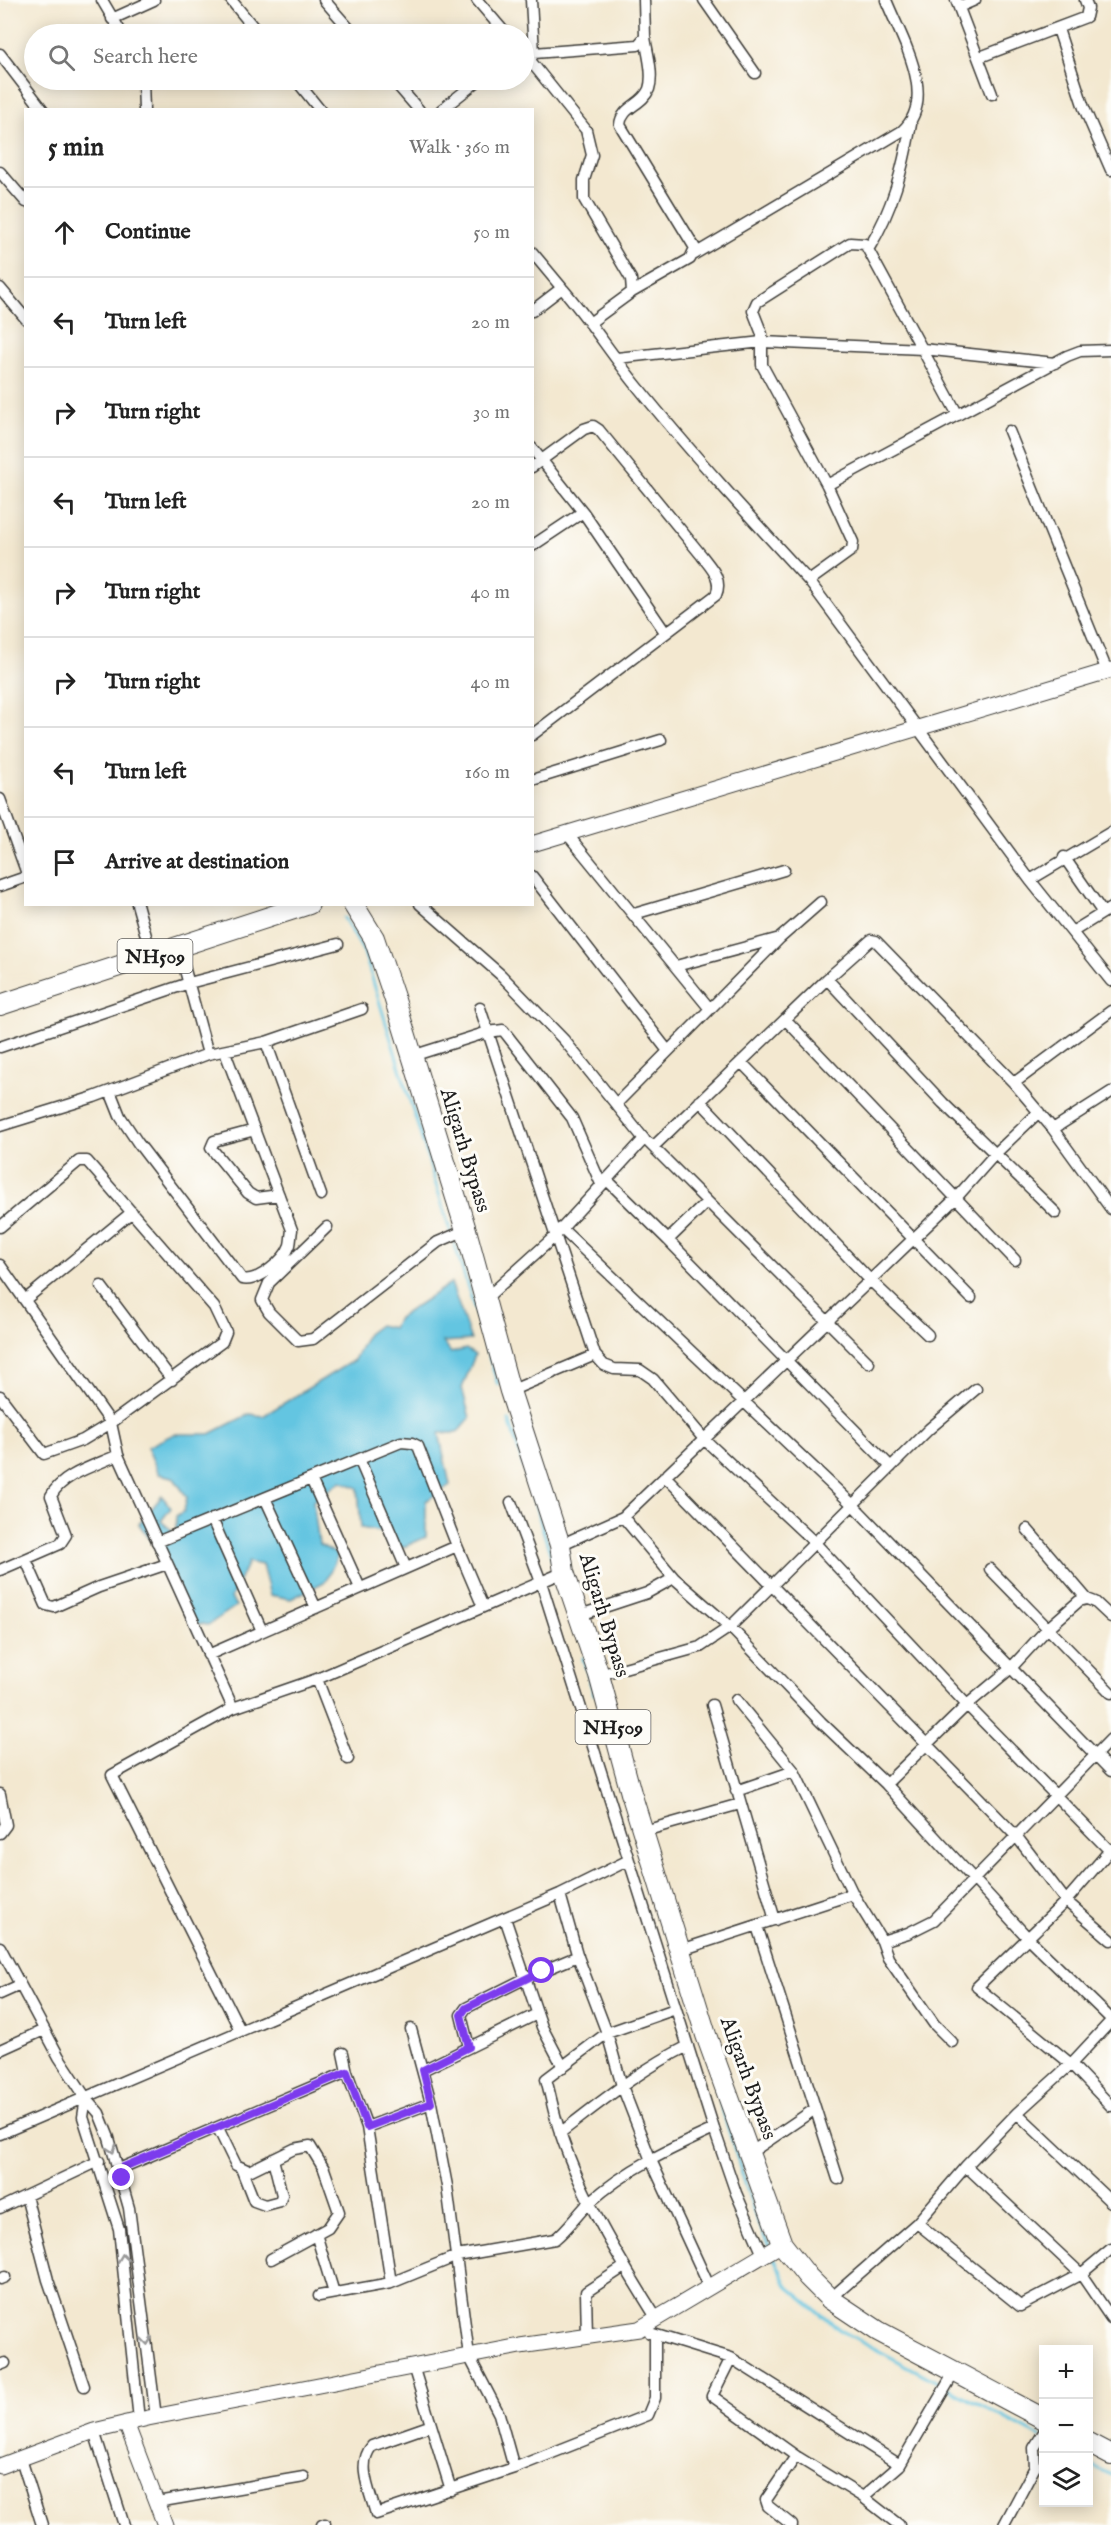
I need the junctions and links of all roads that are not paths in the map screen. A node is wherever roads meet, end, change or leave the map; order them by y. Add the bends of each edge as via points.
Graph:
1 (102, 0) edge
2 (154, 0) edge
3 (231, 0) edge
4 (324, 0) edge
5 (477, 0) edge
6 (531, 0) edge
7 (645, 0) edge
8 (704, 0) edge
9 (886, 0) edge
10 (975, 0) edge
11 (1085, 0) edge
12 (958, 3) edge
13 (112, 19) junction
14 (115, 24) edge
15 (251, 24) edge
16 (345, 24) edge
17 (497, 24) edge
18 (530, 24) edge
19 (1058, 29) junction
20 (645, 37) junction
21 (0, 54) edge
22 (534, 55) edge
23 (980, 57) junction
24 (534, 62) edge
25 (755, 73) dead end
26 (24, 85) edge
27 (28, 90) edge
28 (143, 90) edge
29 (304, 90) edge
30 (401, 90) edge
31 (466, 90) edge
32 (992, 94) dead end
33 (41, 108) edge
34 (144, 108) edge
35 (318, 108) edge
36 (416, 108) edge
37 (444, 108) edge
38 (911, 123) junction
39 (1111, 137) edge
40 (1099, 142) junction
41 (1111, 170) edge
42 (0, 172) edge
43 (24, 200) edge
44 (869, 248) junction
45 (534, 254) edge
46 (693, 255) junction
47 (0, 288) edge
48 (562, 288) junction
49 (632, 292) junction
50 (534, 309) edge
51 (24, 317) edge
52 (591, 322) junction
53 (762, 342) junction
54 (923, 349) junction
55 (1111, 350) edge
56 (617, 358) junction
57 (1055, 363) junction
58 (958, 415) junction
59 (1009, 431) dead end
60 (537, 464) edge
61 (827, 484) junction
62 (583, 512) junction
63 (534, 545) edge
64 (809, 580) junction
65 (665, 632) junction
66 (1109, 670) edge
67 (915, 727) junction
68 (534, 733) edge
69 (661, 740) dead end
70 (534, 779) edge
71 (0, 799) edge
72 (1111, 832) edge
73 (568, 835) junction
74 (534, 844) edge
75 (1064, 857) junction
76 (24, 865) edge
77 (784, 870) dead end
78 (24, 878) edge
79 (534, 879) edge
80 (1030, 880) junction
81 (0, 886) edge
82 (821, 902) dead end
83 (138, 906) edge
84 (304, 906) edge
85 (357, 906) edge
86 (422, 906) edge
87 (1107, 911) edge
88 (634, 914) junction
89 (1072, 932) junction
90 (780, 938) junction
91 (338, 944) dead end
92 (181, 953) junction
93 (152, 957) junction
94 (676, 966) junction
95 (827, 979) junction
96 (1111, 981) edge
97 (189, 983) junction
98 (0, 1005) edge
99 (480, 1008) dead end
100 (362, 1009) dead end
101 (710, 1009) junction
102 (1111, 1011) edge
103 (786, 1020) junction
104 (488, 1032) junction
105 (266, 1042) junction
106 (0, 1047) edge
107 (668, 1051) junction
108 (225, 1052) junction
109 (208, 1054) junction
110 (412, 1056) junction
111 (741, 1062) junction
112 (1014, 1083) junction
113 (110, 1091) junction
114 (1111, 1092) edge
115 (700, 1101) junction
116 (617, 1102) junction
117 (1039, 1112) junction
118 (0, 1126) edge
119 (255, 1130) junction
120 (1053, 1130) junction
121 (644, 1138) junction
122 (653, 1147) junction
123 (995, 1154) junction
124 (604, 1182) junction
125 (1111, 1189) edge
126 (279, 1195) junction
127 (321, 1195) dead end
128 (956, 1198) junction
129 (1101, 1198) junction
130 (707, 1202) junction
131 (1111, 1209) edge
132 (132, 1212) junction
133 (1056, 1213) dead end
134 (0, 1227) edge
135 (327, 1227) dead end
136 (462, 1231) junction
137 (558, 1232) junction
138 (668, 1240) junction
139 (913, 1240) junction
140 (1016, 1260) dead end
141 (0, 1264) edge
142 (870, 1280) junction
143 (101, 1286) dead end
144 (971, 1298) dead end
145 (26, 1299) junction
146 (483, 1301) junction
147 (825, 1321) junction
148 (928, 1335) dead end
149 (596, 1355) junction
150 (785, 1361) junction
151 (869, 1363) dead end
152 (172, 1380) junction
153 (976, 1389) dead end
154 (510, 1390) junction
155 (0, 1396) edge
156 (744, 1400) junction
157 (111, 1423) junction
158 (704, 1439) junction
159 (118, 1455) junction
160 (359, 1459) junction
161 (891, 1467) junction
162 (665, 1476) junction
163 (311, 1479) junction
164 (265, 1498) junction
165 (511, 1502) dead end
166 (854, 1506) junction
167 (623, 1517) junction
168 (212, 1519) junction
169 (1027, 1529) dead end
170 (157, 1542) junction
171 (815, 1543) junction
172 (560, 1545) junction
173 (457, 1546) junction
174 (26, 1560) junction
175 (167, 1564) junction
176 (406, 1568) junction
177 (990, 1569) dead end
178 (0, 1570) edge
179 (553, 1577) junction
180 (674, 1578) junction
181 (772, 1584) junction
182 (360, 1588) junction
183 (1087, 1599) junction
184 (483, 1607) junction
185 (316, 1608) junction
186 (577, 1616) junction
187 (1111, 1617) edge
188 (730, 1627) junction
189 (1047, 1629) junction
190 (262, 1631) junction
191 (208, 1655) junction
192 (1010, 1669) junction
193 (599, 1675) junction
194 (317, 1679) junction
195 (1111, 1693) edge
196 (736, 1700) dead end
197 (967, 1704) junction
198 (712, 1706) dead end
199 (233, 1708) junction
200 (1111, 1739) edge
201 (928, 1745) junction
202 (1095, 1755) junction
203 (348, 1759) dead end
204 (794, 1771) junction
205 (1111, 1771) edge
206 (886, 1784) junction
207 (736, 1791) junction
208 (0, 1794) edge
209 (1058, 1795) junction
210 (740, 1804) junction
211 (644, 1831) junction
212 (0, 1833) edge
213 (1017, 1837) junction
214 (1110, 1850) edge
215 (627, 1861) junction
216 (975, 1879) junction
217 (560, 1894) junction
218 (853, 1894) junction
219 (1066, 1901) junction
220 (505, 1918) junction
221 (775, 1920) junction
222 (757, 1926) junction
223 (1028, 1938) junction
224 (1111, 1940) edge
225 (882, 1941) junction
226 (0, 1947) edge
227 (681, 1950) junction
228 (578, 1956) junction
229 (526, 1978) junction
230 (20, 1985) junction
231 (0, 1994) edge
232 (675, 2009) junction
233 (537, 2014) junction
234 (1111, 2020) edge
235 (411, 2029) dead end
236 (44, 2030) junction
237 (240, 2030) junction
238 (607, 2033) junction
239 (952, 2042) dead end
240 (688, 2046) junction
241 (469, 2047) junction
242 (0, 2050) edge
243 (343, 2053) dead end
244 (1071, 2064) junction
245 (563, 2067) junction
246 (423, 2070) junction
247 (347, 2072) junction
248 (622, 2086) junction
249 (86, 2098) junction
250 (431, 2103) junction
251 (1111, 2106) edge
252 (815, 2109) junction
253 (1017, 2113) junction
254 (367, 2127) junction
255 (218, 2128) junction
256 (714, 2129) junction
257 (560, 2133) junction
258 (0, 2134) edge
259 (750, 2152) junction
260 (650, 2158) junction
261 (273, 2159) junction
262 (99, 2161) junction
263 (966, 2166) junction
264 (241, 2168) junction
265 (119, 2169) junction
266 (838, 2180) dead end
267 (26, 2196) junction
268 (590, 2202) junction
269 (1111, 2202) edge
270 (0, 2208) edge
271 (917, 2223) junction
272 (316, 2234) junction
273 (1111, 2249) edge
274 (772, 2250) junction
275 (457, 2256) junction
276 (271, 2259) dead end
277 (624, 2266) junction
278 (1081, 2274) junction
279 (391, 2283) junction
280 (710, 2288) junction
281 (334, 2293) junction
282 (319, 2296) dead end
283 (830, 2299) junction
284 (657, 2319) junction
285 (1111, 2319) edge
286 (639, 2329) junction
287 (655, 2335) junction
288 (587, 2337) junction
289 (469, 2356) junction
290 (731, 2358) junction
291 (413, 2366) junction
292 (953, 2375) junction
293 (84, 2386) dead end
294 (156, 2416) junction
295 (1039, 2417) edge
296 (133, 2422) junction
297 (429, 2426) junction
298 (94, 2431) junction
299 (1039, 2439) edge
300 (1093, 2445) edge
301 (1111, 2455) edge
302 (796, 2456) junction
303 (21, 2458) junction
304 (900, 2465) junction
305 (0, 2466) edge
306 (514, 2468) junction
307 (304, 2477) dead end
308 (451, 2490) junction
309 (863, 2497) junction
310 (157, 2502) junction
311 (42, 2525) edge
312 (124, 2525) edge
313 (165, 2525) edge
314 (792, 2525) edge
315 (899, 2525) edge
316 (1004, 2525) edge

1 - 13 street
2 - 13 street
3 - 15 street
4 - 16 street
5 - 17 street
6 - 18 street
7 - 20 street
8 - 25 street
9 - 38 street via 919,86 917,113
10 - 12 street
11 - 19 street via 1086,17
12 - 23 street
13 - 14 street
19 - 23 street
19 - 40 street
20 - 22 street via 638,45 626,47
20 - 46 street via 650,85 643,98 623,114 620,125 693,241
21 - 26 street
23 - 32 street
24 - 49 street via 586,130 592,155 584,180 584,199 631,279
27 - 33 street
28 - 34 street
29 - 35 street
30 - 36 street
31 - 37 street
38 - 44 street via 905,159 886,220
38 - 46 street
39 - 40 street
40 - 41 street
42 - 43 street
44 - 53 street via 861,242 850,243 756,302 754,315
44 - 54 street
45 - 48 street
46 - 49 street
47 - 51 street
48 - 50 street
48 - 52 street
49 - 52 street
52 - 56 street
53 - 54 street
53 - 56 street
53 - 61 street via 762,365
54 - 57 street
54 - 58 street
55 - 57 street via 1080,351
56 - 64 street via 679,436
57 - 58 street
58 - 61 street
59 - 66 street
60 - 62 street
60 - 65 street via 593,426 717,577 720,587 716,595
61 - 64 street via 853,546
62 - 63 street
62 - 65 street
64 - 67 street
65 - 68 street
66 - 67 street
67 - 73 street
67 - 80 street
69 - 70 street
71 - 76 street
72 - 75 street
73 - 74 street
73 - 88 street
75 - 80 street
75 - 87 street
77 - 88 street
78 - 81 street
79 - 107 street
80 - 89 street
82 - 90 street
83 - 93 street
84 - 92 highway, NH509
85 - 110 highway, Aligarh Bypass / NH509 via 375,938
86 - 116 street via 501,975
87 - 89 street
88 - 94 street
89 - 96 street
90 - 94 street
90 - 101 street
91 - 97 street
92 - 93 highway, NH509
92 - 97 street
93 - 98 highway, NH509
94 - 101 street
95 - 103 street
95 - 112 street via 868,941 876,941
95 - 123 street
97 - 106 street
97 - 109 street
99 - 104 street
100 - 105 street
101 - 107 street
102 - 112 street
103 - 111 street
103 - 128 street
104 - 110 street
104 - 124 street via 503,1030 572,1118
104 - 137 street
105 - 108 street
105 - 127 street
107 - 116 street
108 - 109 street
108 - 119 street
109 - 113 street
110 - 136 highway, Aligarh Bypass / NH509
111 - 115 street
111 - 139 street
112 - 117 street
113 - 118 street
113 - 126 street via 120,1116 138,1143 242,1279 249,1281 261,1276 290,1247 292,1230
114 - 120 street
115 - 122 street
115 - 142 street
116 - 121 street
117 - 120 street
117 - 123 street
119 - 126 street
119 - 126 street via 214,1141 211,1148 248,1193 256,1198
120 - 129 street
121 - 122 street
121 - 124 street
122 - 130 street
123 - 128 street
123 - 133 street
124 - 137 street
124 - 138 street
125 - 129 street
128 - 139 street
128 - 140 street
129 - 131 street
130 - 138 street
130 - 147 street
132 - 134 street via 92,1164 79,1161
132 - 145 street
132 - 152 street via 214,1307 226,1332 222,1342
135 - 136 street via 269,1283 262,1300 298,1341 313,1339 399,1269 446,1237
136 - 146 highway, Aligarh Bypass / NH509
137 - 146 street
137 - 149 street
137 - 156 street
138 - 150 street
139 - 142 street
139 - 144 street
141 - 145 street
142 - 147 street
142 - 148 street
143 - 152 street
145 - 157 street
146 - 154 highway, Aligarh Bypass / NH509
147 - 150 street
147 - 151 street
149 - 154 street
149 - 158 street via 604,1365 640,1370 653,1379
150 - 156 street
150 - 161 street
152 - 157 street
153 - 161 street
154 - 172 highway, Aligarh Bypass / NH509
155 - 157 street via 44,1454 83,1440
156 - 158 street
156 - 166 street
157 - 159 street
158 - 162 street
158 - 171 street
159 - 170 street
159 - 174 street via 55,1489 51,1496 66,1535 60,1544
160 - 163 street
160 - 173 street via 401,1442 418,1446
160 - 176 street
161 - 166 street
162 - 167 street
162 - 181 street
163 - 164 street
163 - 182 street
164 - 168 street
164 - 185 street
165 - 179 street
166 - 171 street
166 - 192 street
167 - 172 street
167 - 180 street
168 - 170 street
168 - 190 street
169 - 183 street
170 - 175 street
171 - 181 street
171 - 197 street
172 - 179 highway, Aligarh Bypass / NH509
173 - 176 street
173 - 184 street
174 - 175 street via 40,1595 46,1605 54,1607
174 - 178 street
175 - 191 street
176 - 182 street
177 - 189 street
179 - 184 street
179 - 186 highway, Aligarh Bypass / NH509
179 - 215 street
180 - 186 street via 647,1593
180 - 188 street
181 - 188 street
181 - 201 street
182 - 185 street
183 - 187 street
183 - 189 street via 1079,1601
184 - 194 street
185 - 190 street
186 - 193 highway, Aligarh Bypass / NH509
188 - 193 street via 700,1647
188 - 206 street via 820,1722
189 - 192 street
189 - 195 street
190 - 191 street
191 - 199 street
192 - 197 street
192 - 202 street
193 - 211 highway, Aligarh Bypass / NH509
194 - 199 street
194 - 203 street
196 - 204 street
197 - 201 street
197 - 209 street
198 - 207 street
199 - 237 street via 112,1775
200 - 202 street
201 - 206 street
201 - 213 street
202 - 205 street
202 - 209 street
204 - 207 street
204 - 218 street
206 - 216 street
207 - 210 street
208 - 212 street via 6,1825
209 - 213 street
209 - 214 street
210 - 211 street
210 - 221 street
211 - 227 highway, Aligarh Bypass / NH509
213 - 216 street
213 - 219 street
214 - 219 street
215 - 217 street
215 - 232 street
216 - 223 street
216 - 225 street via 934,1920
217 - 220 street
217 - 228 street
218 - 221 street
218 - 225 street
219 - 223 street
219 - 224 street
220 - 229 street
220 - 237 street
221 - 222 street
222 - 227 street
222 - 252 street
223 - 234 street
223 - 244 street via 976,1987
225 - 239 street via 888,1958 934,2024
226 - 230 street
227 - 259 highway, Aligarh Bypass / NH509 via 706,2035
228 - 229 street
228 - 238 street
229 - 233 street
229 - 241 street via 466,2008 461,2015
230 - 231 street
230 - 236 street
232 - 238 street
232 - 240 street
233 - 241 street
233 - 245 street
234 - 244 street
235 - 246 street
236 - 242 street
236 - 249 street
237 - 249 street
238 - 245 street
238 - 248 street
240 - 248 street
240 - 256 street
241 - 246 street
243 - 247 street
244 - 251 street
244 - 253 street
245 - 257 street via 546,2079
246 - 250 street
247 - 254 street
247 - 255 street
248 - 257 street
248 - 260 street
249 - 258 street
249 - 262 street via 83,2117
249 -> 265 street via 99,2113
250 - 254 street
250 - 275 street
252 - 259 street
252 - 266 street
253 - 263 street
253 - 269 street
254 - 279 street
255 - 264 street via 236,2166
255 - 265 street
256 - 260 street
256 - 274 street via 736,2193
257 - 268 street
259 - 274 highway, Aligarh Bypass / NH509
260 - 268 street
260 - 280 street
261 - 264 street via 249,2171
261 - 264 street via 280,2201 265,2205 254,2201
261 - 272 street via 310,2146 324,2169 339,2212 328,2228
262 - 267 street
296 -> 262 street via 119,2229
263 - 271 street
263 - 278 street
265 -> 294 street via 134,2239
267 - 270 street
267 - 293 street via 48,2280
268 - 275 street via 555,2239
268 - 277 street
271 - 278 street via 1020,2306
271 - 283 street
272 - 276 street
272 - 281 street
273 - 278 street
274 - 280 street
274 - 283 highway, Aligarh Bypass / NH509
275 - 279 street
275 - 289 street
277 - 284 street
277 - 288 street via 586,2292
278 - 285 street
279 - 281 street
280 - 284 street
281 - 282 street
283 - 292 highway, Aligarh Bypass / NH509
284 - 286 street
286 - 287 street
286 - 288 street
287 - 290 street
287 - 306 street via 655,2398 648,2415
288 - 289 street
289 - 291 street
289 - 306 street via 499,2414
290 - 302 street via 712,2396
290 - 304 street
291 - 294 street
291 - 297 street
292 - 295 highway, Aligarh Bypass / NH509
292 - 304 street
294 - 296 street
296 - 298 street
296 - 310 street
297 - 308 street
297 - 308 street via 372,2446 366,2453 365,2473 376,2514
298 - 303 street
298 - 312 street
299 - 316 street via 1034,2448 1035,2467
300 - 301 highway
302 - 309 street
302 - 314 street via 765,2500
303 - 305 street
303 - 311 street
304 - 309 street
306 - 308 street
307 - 310 street
309 - 315 street
310 - 313 street

